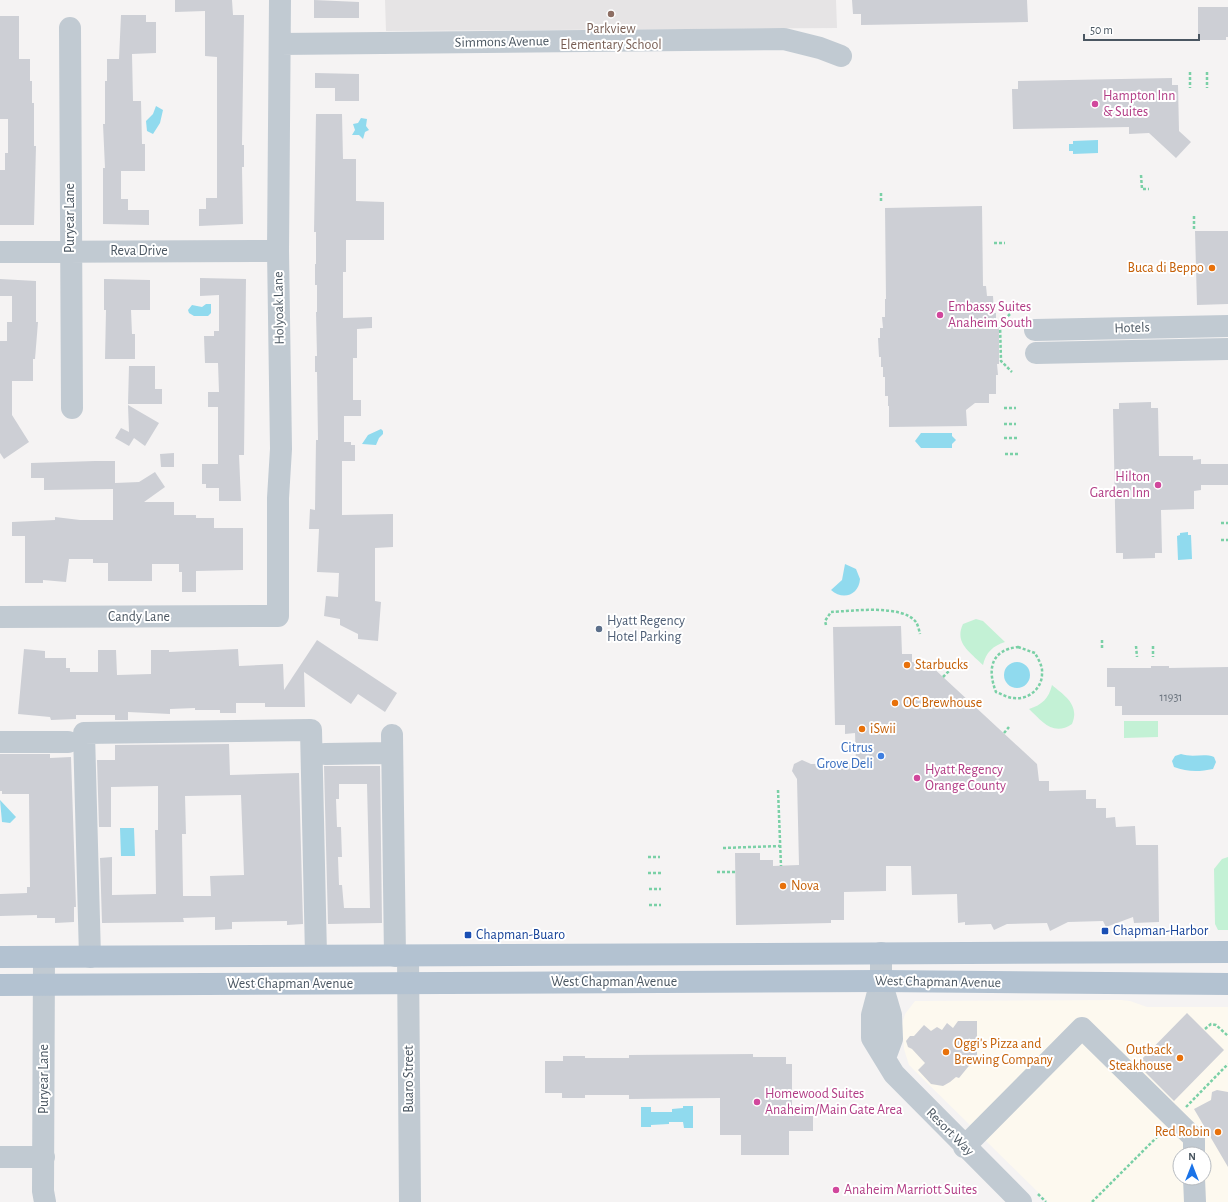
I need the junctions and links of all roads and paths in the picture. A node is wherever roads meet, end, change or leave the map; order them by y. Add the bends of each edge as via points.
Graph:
1 (280, 0) edge
2 (70, 28) dead end
3 (280, 44) junction
4 (841, 56) dead end
5 (1190, 72) dead end
6 (1207, 72) dead end
7 (1190, 88) dead end
8 (1207, 88) dead end
9 (1141, 175) dead end
10 (1149, 189) dead end
11 (880, 193) dead end
12 (881, 201) dead end
13 (1194, 216) dead end
14 (1194, 229) dead end
15 (994, 243) dead end
16 (1005, 243) dead end
17 (70, 251) junction
18 (278, 251) junction
19 (0, 252) edge
20 (1010, 314) dead end
21 (1228, 326) edge
22 (1035, 330) dead end
23 (1228, 348) edge
24 (1036, 353) dead end
25 (1012, 372) dead end
26 (72, 408) dead end
27 (1004, 408) dead end
28 (1016, 408) dead end
29 (1004, 424) dead end
30 (1016, 424) dead end
31 (1004, 438) dead end
32 (1017, 438) dead end
33 (1005, 454) dead end
34 (1018, 454) dead end
35 (1221, 523) dead end
36 (1228, 523) edge
37 (1221, 540) dead end
38 (1228, 540) edge
39 (278, 616) joint
40 (0, 617) edge
41 (826, 625) dead end
42 (920, 634) dead end
43 (1102, 640) dead end
44 (1136, 646) dead end
45 (1153, 646) dead end
46 (1102, 648) dead end
47 (1025, 649) joint
48 (1136, 657) dead end
49 (1153, 657) dead end
50 (949, 671) dead end
51 (943, 677) dead end
52 (1009, 728) dead end
53 (1004, 733) dead end
54 (0, 742) edge
55 (68, 742) dead end
56 (325, 754) dead end
57 (778, 790) dead end
58 (780, 846) junction
59 (723, 848) dead end
60 (648, 857) dead end
61 (660, 857) dead end
62 (781, 866) dead end
63 (717, 872) dead end
64 (735, 872) dead end
65 (648, 873) dead end
66 (660, 873) dead end
67 (649, 889) dead end
68 (661, 889) dead end
69 (649, 905) dead end
70 (661, 905) dead end
71 (1228, 952) edge
72 (880, 953) junction
73 (316, 955) junction
74 (90, 956) junction
75 (402, 956) junction
76 (0, 957) edge
77 (44, 957) junction
78 (881, 981) junction
79 (408, 983) junction
80 (1228, 984) edge
81 (0, 985) edge
82 (44, 985) junction
83 (1205, 1029) dead end
84 (1228, 1036) edge
85 (1228, 1064) edge
86 (1174, 1119) junction
87 (1194, 1146) edge
88 (964, 1147) junction
89 (0, 1157) edge
90 (44, 1157) junction
91 (1194, 1186) edge
92 (1028, 1197) edge
93 (44, 1202) edge
94 (410, 1202) edge
95 (1046, 1202) edge
96 (1092, 1202) edge
97 (1195, 1202) edge

1 - 3 street, Holyoak Lane
2 - 17 street, Puryear Lane
3 - 4 street, Simmons Avenue via 784,39
3 - 18 street, Holyoak Lane
5 - 7 path
6 - 8 path
9 - 10 path via 1142,189
11 - 12 path
13 - 14 path
15 - 16 path
17 - 18 street, Reva Drive
17 - 19 street, Reva Drive
17 - 26 street, Puryear Lane
18 - 39 street, Holyoak Lane via 281,449 278,498
20 - 25 path via 1000,324 1001,361
21 - 22 street, Hotels
23 - 24 street, Hotels
27 - 28 path
29 - 30 path
31 - 32 path
33 - 34 path
35 - 36 path
37 - 38 path
39 - 40 street, Candy Lane
41 - 42 path via 825,621 831,612 895,610 916,622
43 - 46 path
44 - 48 path
45 - 49 path
47 - 47 path via 1035,653 1041,666 1042,673 1037,688 1031,694 1016,699 996,692 991,676 994,661 1004,650 1018,647
50 - 51 path
52 - 53 path
54 - 55 street
56 - 75 street, Buaro Street via 392,744
57 - 58 path
58 - 59 path
58 - 62 path
60 - 61 path
63 - 64 path
65 - 66 path
67 - 68 path
69 - 70 path
71 - 72 main road, West Chapman Avenue
72 - 75 main road, West Chapman Avenue
72 - 78 street, Resort Way
73 - 74 main road, West Chapman Avenue
73 - 74 street via 311,730 84,733
73 - 75 main road, West Chapman Avenue
74 - 77 main road, West Chapman Avenue
75 - 79 street, Buaro Street
76 - 77 main road, West Chapman Avenue
77 - 82 street, Puryear Lane
78 - 79 main road, West Chapman Avenue
78 - 80 main road, West Chapman Avenue
78 - 88 street, Resort Way via 891,1015 892,1039 885,1058 894,1074
79 - 82 main road, West Chapman Avenue
79 - 94 street, Buaro Street
81 - 82 main road, West Chapman Avenue
82 - 90 street, Puryear Lane
83 - 84 path via 1211,1024 1216,1025
85 - 86 path
86 - 87 street via 1194,1138
86 - 88 street via 1082,1028
86 - 96 path
88 - 92 street, Resort Way
89 - 90 street
90 - 93 street, Puryear Lane
91 - 97 street
92 - 95 path

